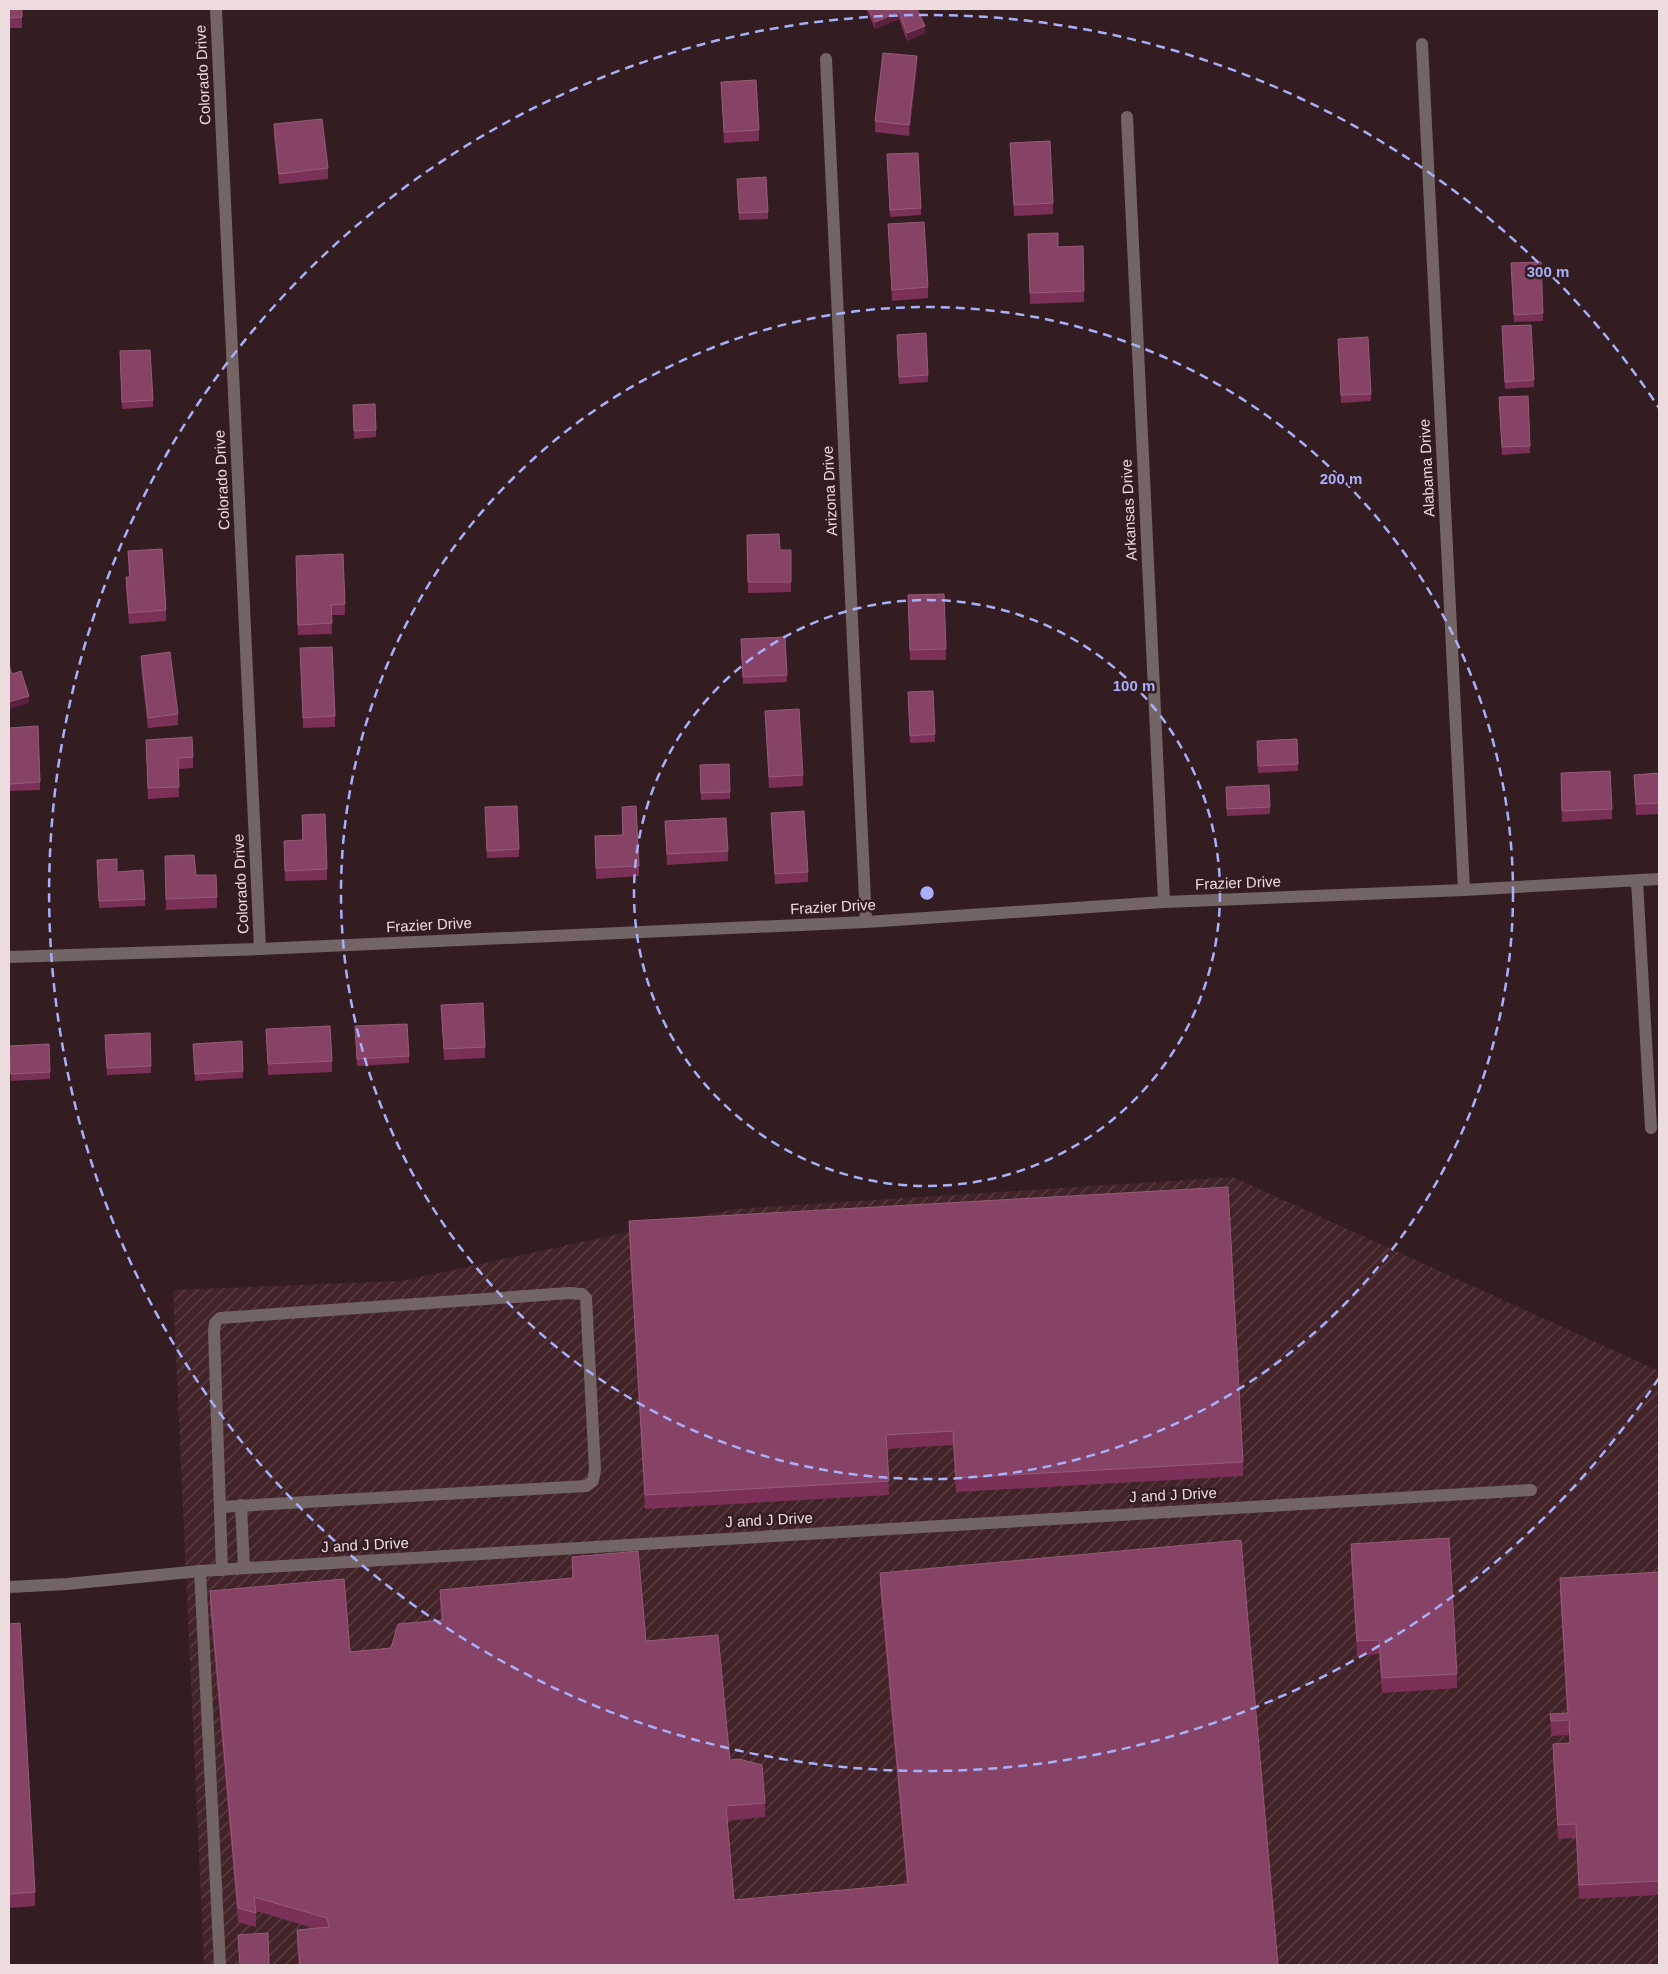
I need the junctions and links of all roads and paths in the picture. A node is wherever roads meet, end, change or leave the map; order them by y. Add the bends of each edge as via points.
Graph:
1 (216, 9) edge
2 (1422, 44) dead end
3 (826, 59) dead end
4 (1127, 117) dead end
5 (1659, 879) edge
6 (1637, 881) junction
7 (1464, 890) junction
8 (1164, 902) junction
9 (866, 922) junction
10 (260, 949) junction
11 (9, 957) edge
12 (1651, 1128) dead end
13 (1532, 1490) dead end
14 (241, 1505) junction
15 (220, 1507) junction
16 (244, 1568) junction
17 (222, 1570) junction
18 (200, 1571) junction
19 (9, 1587) edge
20 (220, 1965) edge

1 - 10 street, Colorado Drive
2 - 7 street, Alabama Drive
3 - 9 street, Arizona Drive
4 - 8 street, Arkansas Drive
5 - 6 street, Frazier Drive
6 - 7 street, Frazier Drive
6 - 12 street
7 - 8 street, Frazier Drive
8 - 9 street, Frazier Drive
9 - 10 street, Frazier Drive
10 - 11 street, Frazier Drive
13 - 16 street, J and J Drive
14 - 15 street
14 - 15 street via 586,1486 593,1481 595,1470 586,1298 582,1294 569,1293 220,1318 215,1322 214,1331
14 - 16 street
15 - 17 street
16 - 17 street, J and J Drive
17 - 18 street, J and J Drive
18 - 19 street, J and J Drive
18 - 20 street

